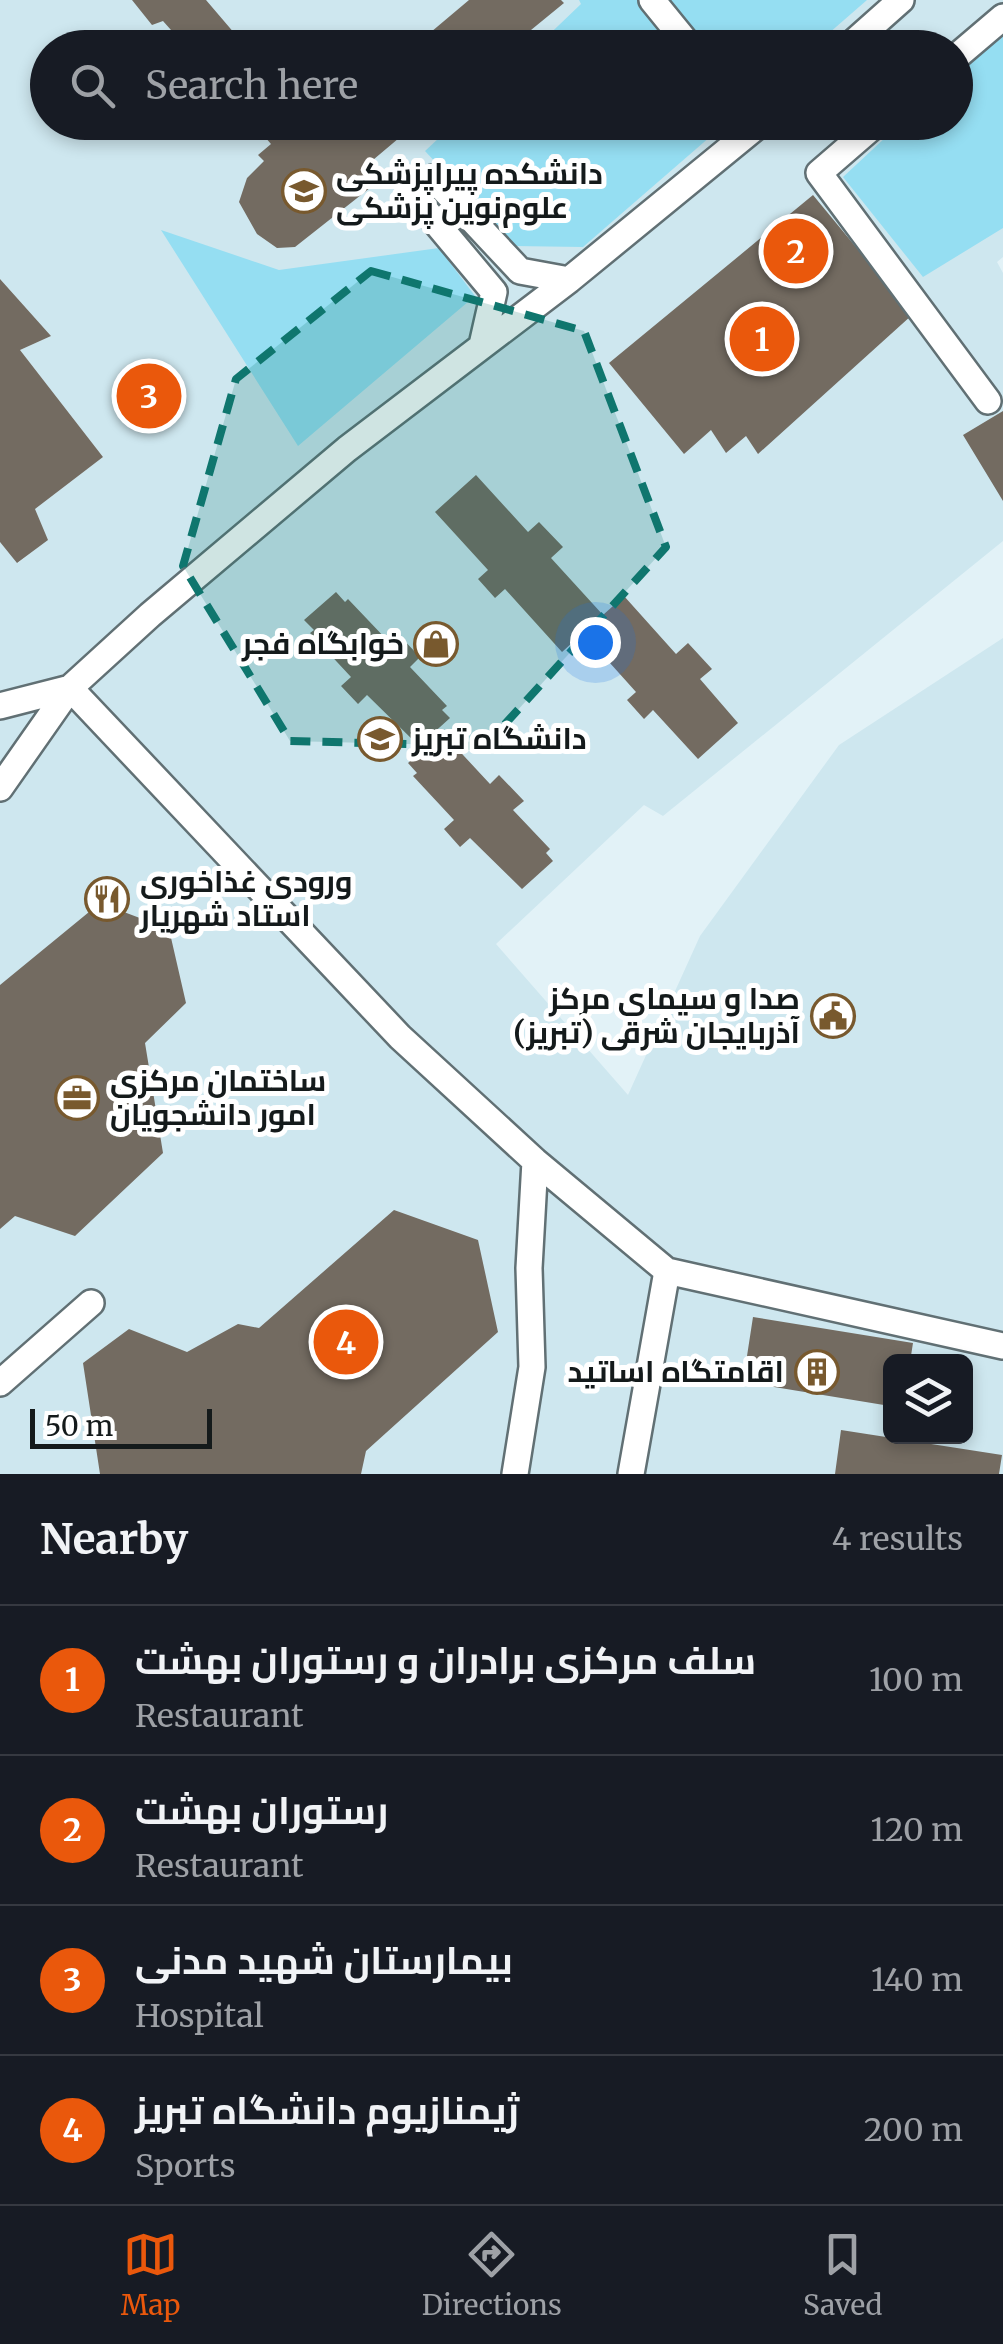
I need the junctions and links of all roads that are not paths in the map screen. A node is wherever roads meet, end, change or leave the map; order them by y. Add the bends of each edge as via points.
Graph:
1 (652, 0) edge
2 (901, 0) edge
3 (1003, 17) edge
4 (676, 30) edge
5 (867, 30) edge
6 (973, 43) edge
7 (738, 140) edge
8 (857, 140) edge
9 (569, 280) junction
10 (482, 345) junction
11 (988, 402) dead end
12 (70, 688) junction
13 (0, 706) edge
14 (0, 788) edge
15 (535, 1162) junction
16 (667, 1272) junction
17 (90, 1302) dead end
18 (1003, 1346) edge
19 (0, 1384) edge
20 (514, 1474) edge
21 (631, 1474) edge

1 - 4 street
2 - 5 street
3 - 6 street
7 - 9 street
8 - 11 street via 819,172
9 - 10 street
9 - 10 street via 520,271 433,178 422,186 412,194 494,292
10 - 12 street via 347,449
12 - 13 street
12 - 14 street
12 - 15 street via 400,1036
15 - 16 street
15 - 20 street via 532,1367
16 - 18 street
16 - 21 street
17 - 19 street

